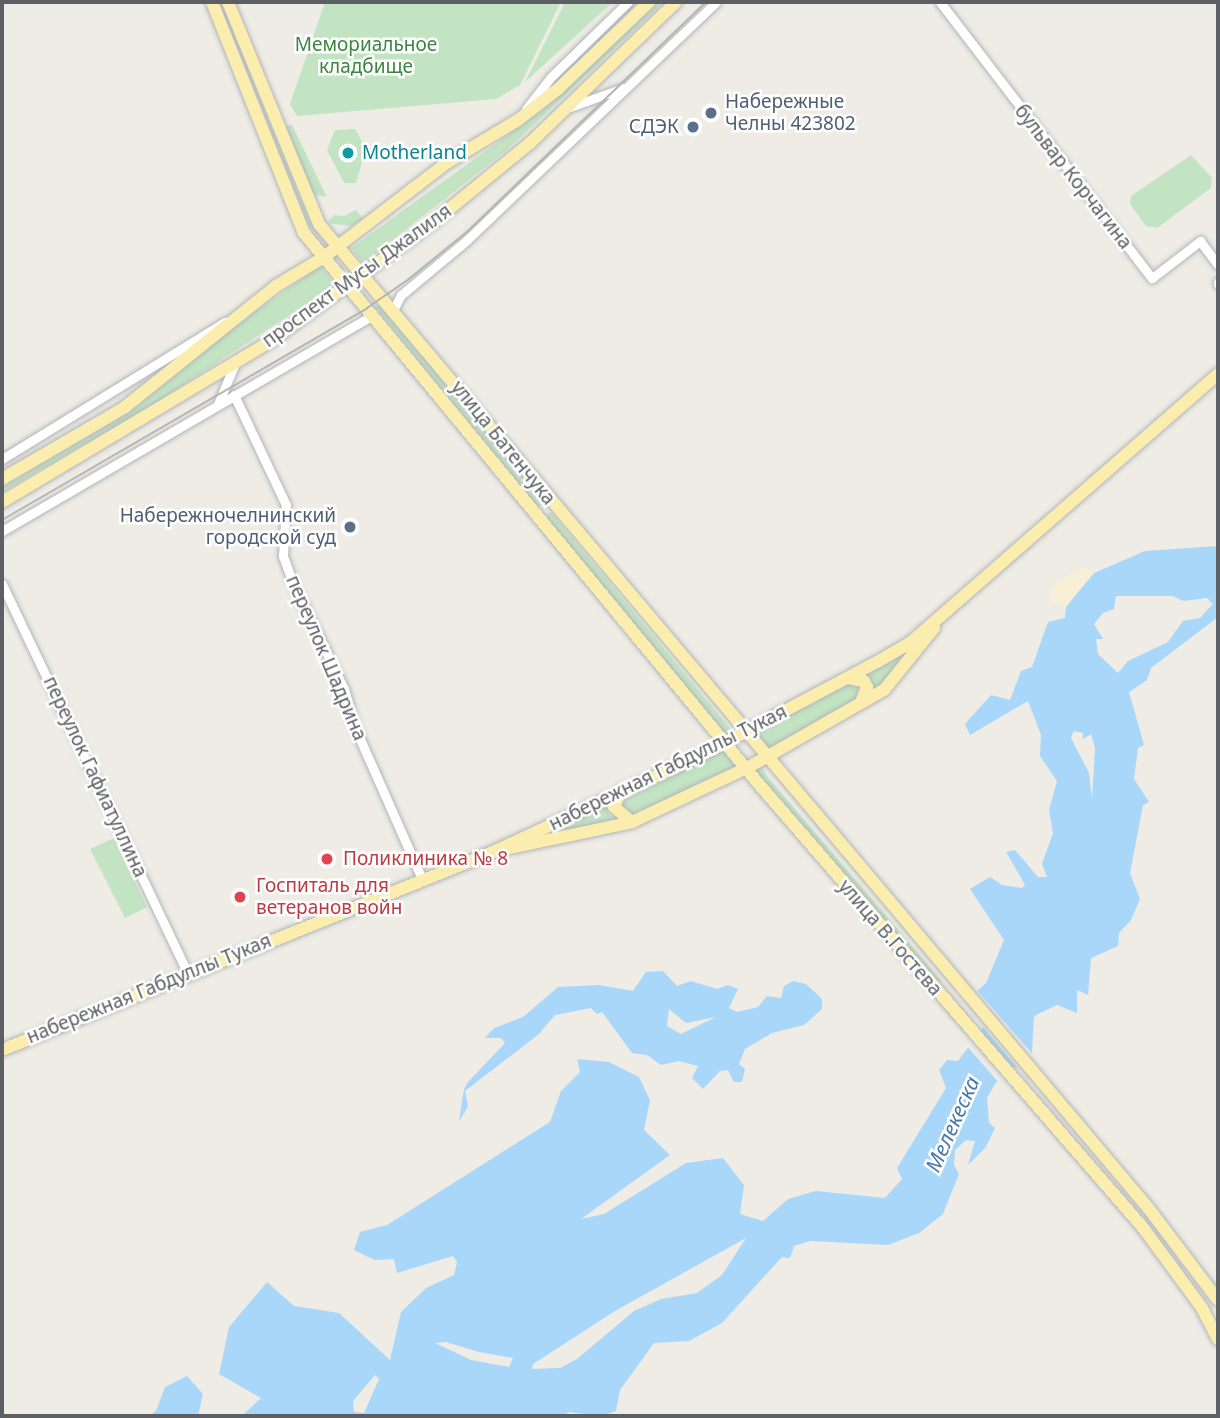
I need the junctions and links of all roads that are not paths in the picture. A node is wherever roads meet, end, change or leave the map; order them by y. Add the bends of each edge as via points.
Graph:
1 (212, 2) edge
2 (228, 2) edge
3 (628, 2) edge
4 (649, 2) edge
5 (676, 2) edge
6 (716, 2) edge
7 (940, 2) edge
8 (252, 62) junction
9 (238, 67) junction
10 (630, 85) junction
11 (565, 108) junction
12 (517, 120) junction
13 (338, 246) junction
14 (324, 257) junction
15 (1218, 265) edge
16 (361, 274) junction
17 (345, 285) junction
18 (393, 310) junction
19 (372, 316) junction
20 (233, 319) junction
21 (235, 363) junction
22 (1218, 374) edge
23 (234, 395) junction
24 (218, 404) junction
25 (2, 459) edge
26 (2, 479) edge
27 (548, 498) junction
28 (2, 502) edge
29 (531, 509) junction
30 (2, 531) edge
31 (2, 584) edge
32 (945, 612) junction
33 (847, 678) junction
34 (859, 706) junction
35 (745, 733) junction
36 (726, 744) junction
37 (765, 757) junction
38 (747, 768) junction
39 (757, 782) joint
40 (624, 788) junction
41 (632, 822) junction
42 (839, 847) joint
43 (493, 852) junction
44 (422, 879) junction
45 (187, 972) junction
46 (2, 1050) edge
47 (1218, 1300) edge
48 (1218, 1339) edge

1 - 9 main road, улица Батенчука
2 - 8 main road, улица Батенчука
3 - 12 street via 550,78
4 - 12 main road, проспект Мусы Джалиля via 558,89
5 - 11 main road, проспект Мусы Джалиля
6 - 10 street
7 - 15 street, бульвар Корчагина via 1152,278 1200,241
8 - 9 main road via 241,58
8 - 13 main road, улица Батенчука via 314,214
9 - 14 main road, улица Батенчука via 304,233
10 - 11 street
10 - 18 street via 467,240 401,295
11 - 16 main road, проспект Мусы Джалиля via 441,216
12 - 13 main road, проспект Мусы Джалиля via 448,162
13 - 14 main road, проспект Мусы Джалиля
13 - 16 main road, улица Батенчука
14 - 17 main road, улица Батенчука
14 - 20 main road, проспект Мусы Джалиля
16 - 17 main road, проспект Мусы Джалиля
16 - 18 main road, улица Батенчука
17 - 19 main road, улица Батенчука
17 - 21 main road, проспект Мусы Джалиля
18 - 27 main road, улица Батенчука
19 - 23 street
19 - 29 main road, улица Батенчука
20 - 25 street via 194,338 126,387
20 - 26 main road, проспект Мусы Джалиля via 125,407
21 - 24 street
21 - 28 main road, проспект Мусы Джалиля
22 - 32 main road, набережная Габдуллы Тукая
23 - 24 street
23 - 44 street, переулок Шадрина via 286,505 283,556 292,581 344,689 356,730
24 - 30 street
27 - 29 main road via 544,511
27 - 35 main road, улица Батенчука
29 - 36 main road, улица Батенчука
31 - 45 street, переулок Гафиатуллина
32 - 33 main road, набережная Габдуллы Тукая via 911,642
32 - 34 main road, набережная Габдуллы Тукая via 894,680
33 - 34 main road via 859,678 867,687
33 - 35 main road, набережная Габдуллы Тукая
34 - 37 main road, набережная Габдуллы Тукая
35 - 36 main road, набережная Габдуллы Тукая
35 - 37 main road, улица Батенчука
36 - 38 main road, улица Батенчука
36 - 40 main road, набережная Габдуллы Тукая
37 - 38 main road, набережная Габдуллы Тукая
37 - 42 main road, улица Батенчука
38 - 39 main road, улица Батенчука
38 - 41 main road, набережная Габдуллы Тукая
39 - 48 main road, улица В.Гостева via 1144,1229 1202,1308
40 - 41 main road via 614,807
40 - 43 main road, набережная Габдуллы Тукая
41 - 43 main road, набережная Габдуллы Тукая
42 - 47 main road, улица В.Гостева via 1149,1209
43 - 44 main road, набережная Габдуллы Тукая
44 - 45 main road, набережная Габдуллы Тукая
45 - 46 main road, набережная Габдуллы Тукая

